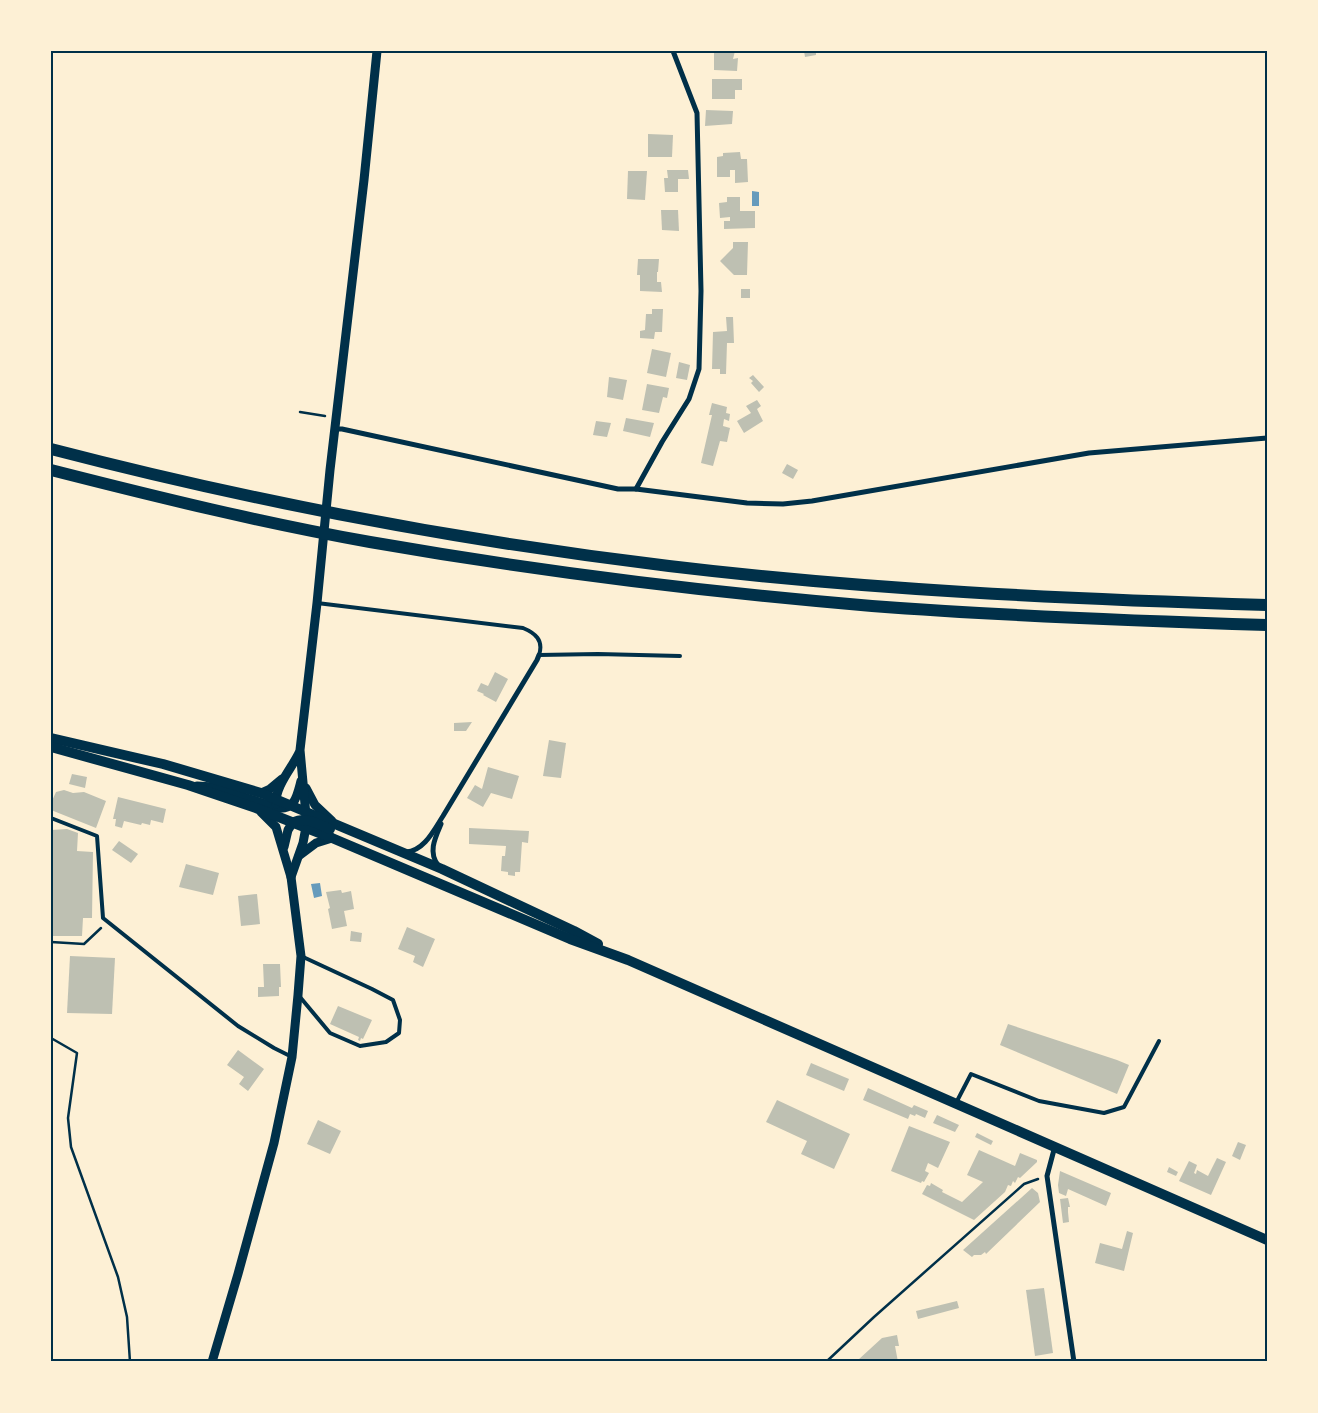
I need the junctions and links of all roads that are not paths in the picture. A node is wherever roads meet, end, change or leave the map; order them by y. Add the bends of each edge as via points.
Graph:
1 (377, 51) edge
2 (674, 51) edge
3 (335, 429) junction
4 (1267, 438) edge
5 (51, 449) edge
6 (51, 470) edge
7 (636, 489) junction
8 (317, 603) junction
9 (1267, 605) edge
10 (1267, 625) edge
11 (539, 655) junction
12 (680, 656) dead end
13 (51, 738) edge
14 (51, 747) edge
15 (300, 750) junction
16 (289, 771) junction
17 (303, 776) junction
18 (188, 785) junction
19 (261, 793) junction
20 (291, 805) junction
21 (256, 808) junction
22 (277, 808) junction
23 (444, 816) junction
24 (51, 818) edge
25 (306, 820) junction
26 (293, 822) junction
27 (338, 825) junction
28 (332, 838) junction
29 (426, 841) junction
30 (343, 842) junction
31 (433, 846) junction
32 (284, 850) junction
33 (398, 851) junction
34 (299, 855) junction
35 (419, 862) junction
36 (442, 869) junction
37 (291, 877) junction
38 (436, 882) junction
39 (301, 956) junction
40 (628, 960) junction
41 (298, 995) junction
42 (1159, 1041) dead end
43 (292, 1057) junction
44 (956, 1103) junction
45 (1055, 1146) junction
46 (1267, 1240) edge
47 (212, 1362) edge
48 (1074, 1362) edge

1 - 3 street
2 - 7 street via 697,113 701,291 699,369 689,399
3 - 7 street via 618,489
3 - 8 street
4 - 7 street via 1089,453 784,504 747,503
5 - 9 highway via 175,480 352,517 620,560 824,582 966,592
6 - 10 highway via 289,527 484,561 633,582 964,612
8 - 11 lane via 523,628 539,638
8 - 15 street
11 - 12 lane
11 - 23 street
13 - 19 main road via 163,764
14 - 18 main road
15 - 16 street
15 - 17 street
16 - 19 street via 276,785
16 - 22 street via 280,788
17 - 20 street
17 - 25 street
17 - 27 street via 315,805
18 - 21 main road
18 - 22 street via 214,787
19 - 22 main road
20 - 22 main road
20 - 25 main road
21 - 22 main road
21 - 32 street via 276,827
22 - 26 main road
22 - 32 street
23 - 29 street
23 - 31 street
24 - 43 lane via 97,836 103,918 238,1026
25 - 26 main road
25 - 27 main road
25 - 28 main road
25 - 33 main road
25 - 34 street
26 - 32 street
27 - 33 main road
28 - 30 main road
28 - 34 street via 316,843
29 - 33 street via 410,852
29 - 35 street via 417,855
30 - 35 main road via 414,865
30 - 38 main road
31 - 35 street via 429,856
31 - 36 street via 434,860
32 - 37 street
33 - 35 main road
34 - 37 street
35 - 36 main road
35 - 38 main road
36 - 40 main road
37 - 39 street
38 - 40 main road
39 - 41 street
39 - 41 lane via 393,1000 400,1020 399,1033 386,1042 360,1046 330,1033
40 - 44 main road
41 - 43 street
42 - 44 lane via 1124,1107 1104,1113 1039,1101 971,1074
43 - 47 street via 274,1143
44 - 45 main road
45 - 46 main road
45 - 48 street via 1047,1176

